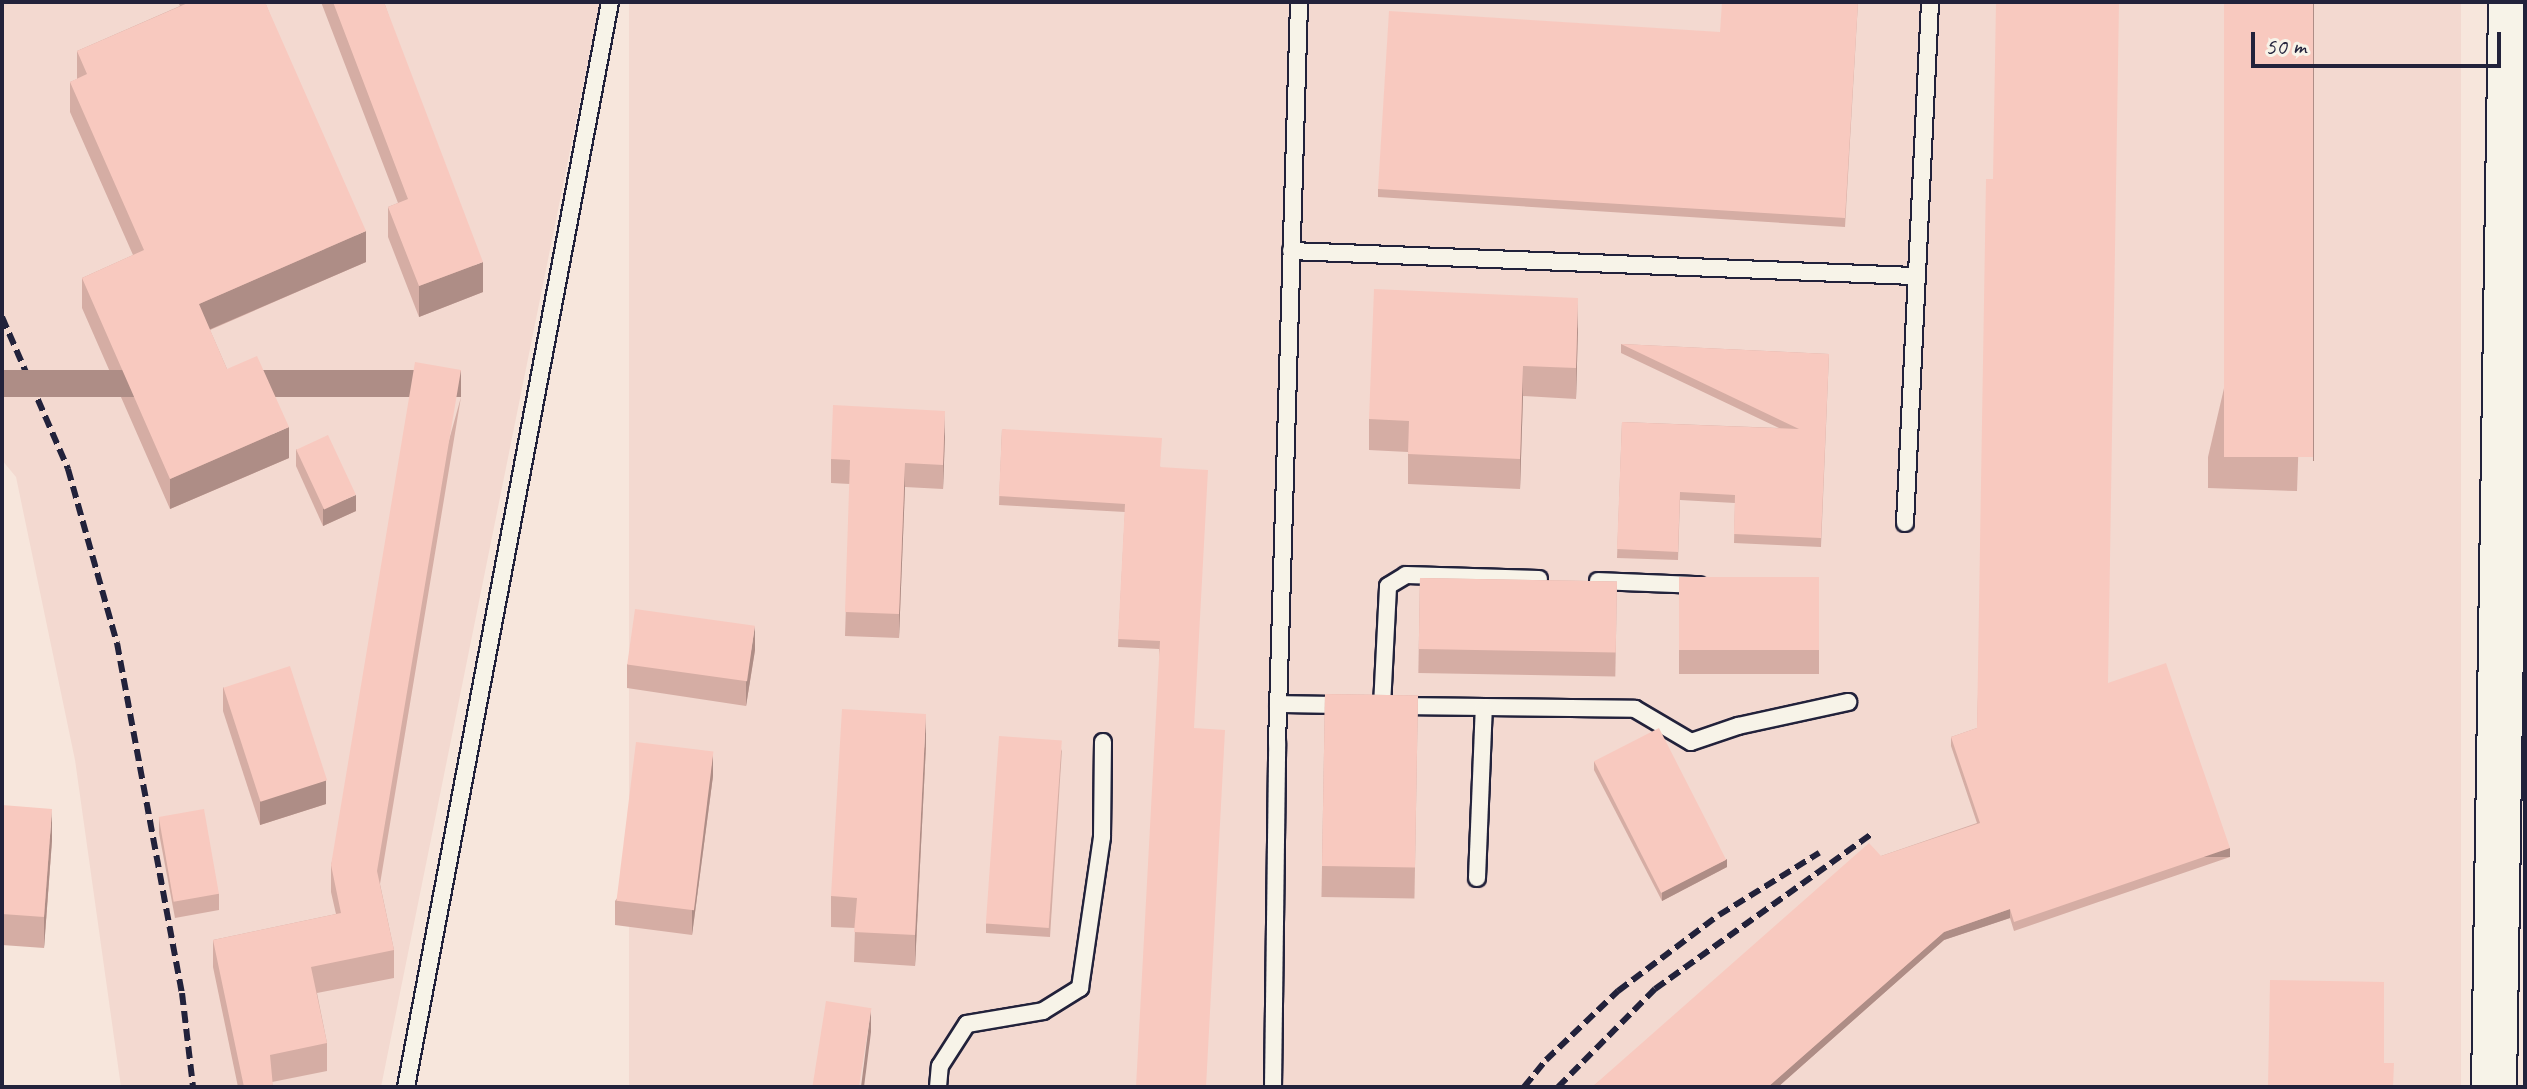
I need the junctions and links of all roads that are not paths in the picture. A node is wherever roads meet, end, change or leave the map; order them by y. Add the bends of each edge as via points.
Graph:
1 (610, 2) edge
2 (1299, 2) edge
3 (1930, 2) edge
4 (2511, 2) edge
5 (1291, 251) junction
6 (1914, 276) junction
7 (2516, 316) edge
8 (1905, 523) dead end
9 (1549, 580) edge
10 (1581, 581) edge
11 (1724, 586) edge
12 (1848, 702) dead end
13 (1278, 704) junction
14 (1382, 706) junction
15 (1484, 707) junction
16 (1103, 742) dead end
17 (1477, 878) dead end
18 (406, 1087) edge
19 (938, 1087) edge
20 (1273, 1087) edge
21 (2494, 1087) edge

1 - 18 lane
2 - 5 lane
3 - 6 lane
4 - 7 main road
5 - 6 lane
5 - 13 lane
6 - 8 lane
7 - 21 main road
9 - 14 lane via 1406,575 1388,586
10 - 11 lane
12 - 15 lane via 1691,742 1635,709
13 - 14 lane
13 - 20 lane
14 - 15 lane
15 - 17 lane
16 - 19 lane via 1102,837 1080,988 1043,1011 967,1024 940,1066

